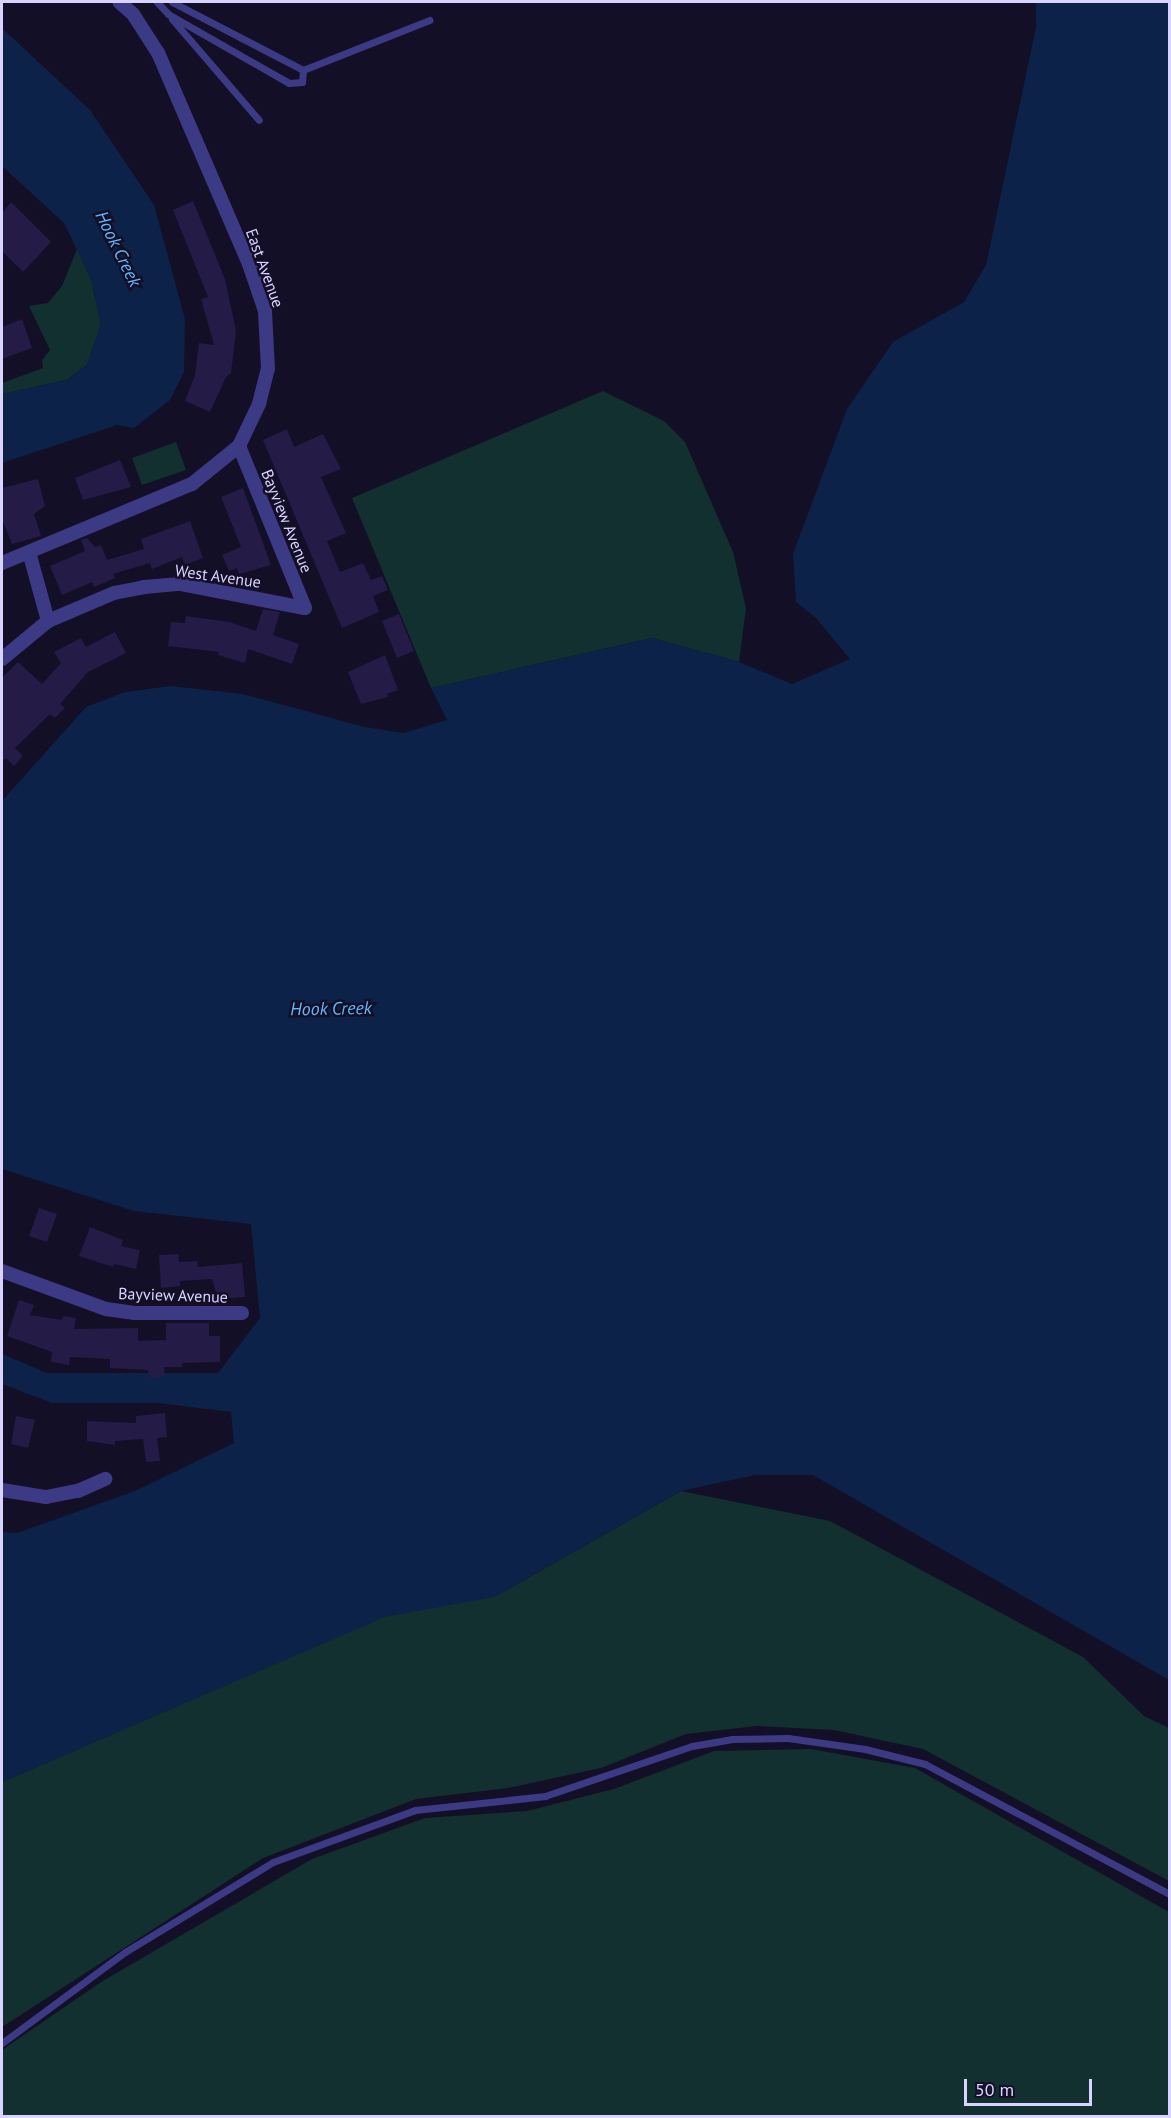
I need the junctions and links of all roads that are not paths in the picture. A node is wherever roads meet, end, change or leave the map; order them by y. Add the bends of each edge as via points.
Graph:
1 (119, 2) edge
2 (157, 2) edge
3 (172, 2) edge
4 (168, 14) junction
5 (429, 20) dead end
6 (303, 70) junction
7 (259, 120) dead end
8 (239, 446) junction
9 (29, 552) junction
10 (2, 563) edge
11 (305, 608) joint
12 (48, 621) junction
13 (2, 659) edge
14 (2, 1271) edge
15 (242, 1313) dead end
16 (105, 1479) dead end
17 (2, 1490) edge
18 (1170, 1894) edge
19 (2, 2043) edge

1 - 8 street, East Avenue via 133,14 158,53 265,311 268,369 259,404
2 - 4 lane
3 - 6 lane
4 - 6 lane via 289,82 302,82
4 - 7 lane
5 - 6 lane
8 - 9 street, East Avenue via 173,495
8 - 11 street, Bayview Avenue
9 - 10 street, East Avenue
9 - 12 street
11 - 12 street, West Avenue via 180,584 114,592
12 - 13 street, West Avenue
14 - 15 street, Bayview Avenue via 106,1309 135,1313
16 - 17 street via 78,1491 46,1497
18 - 19 lane via 925,1764 865,1749 799,1740 732,1739 692,1746 545,1796 415,1810 273,1862 125,1952

